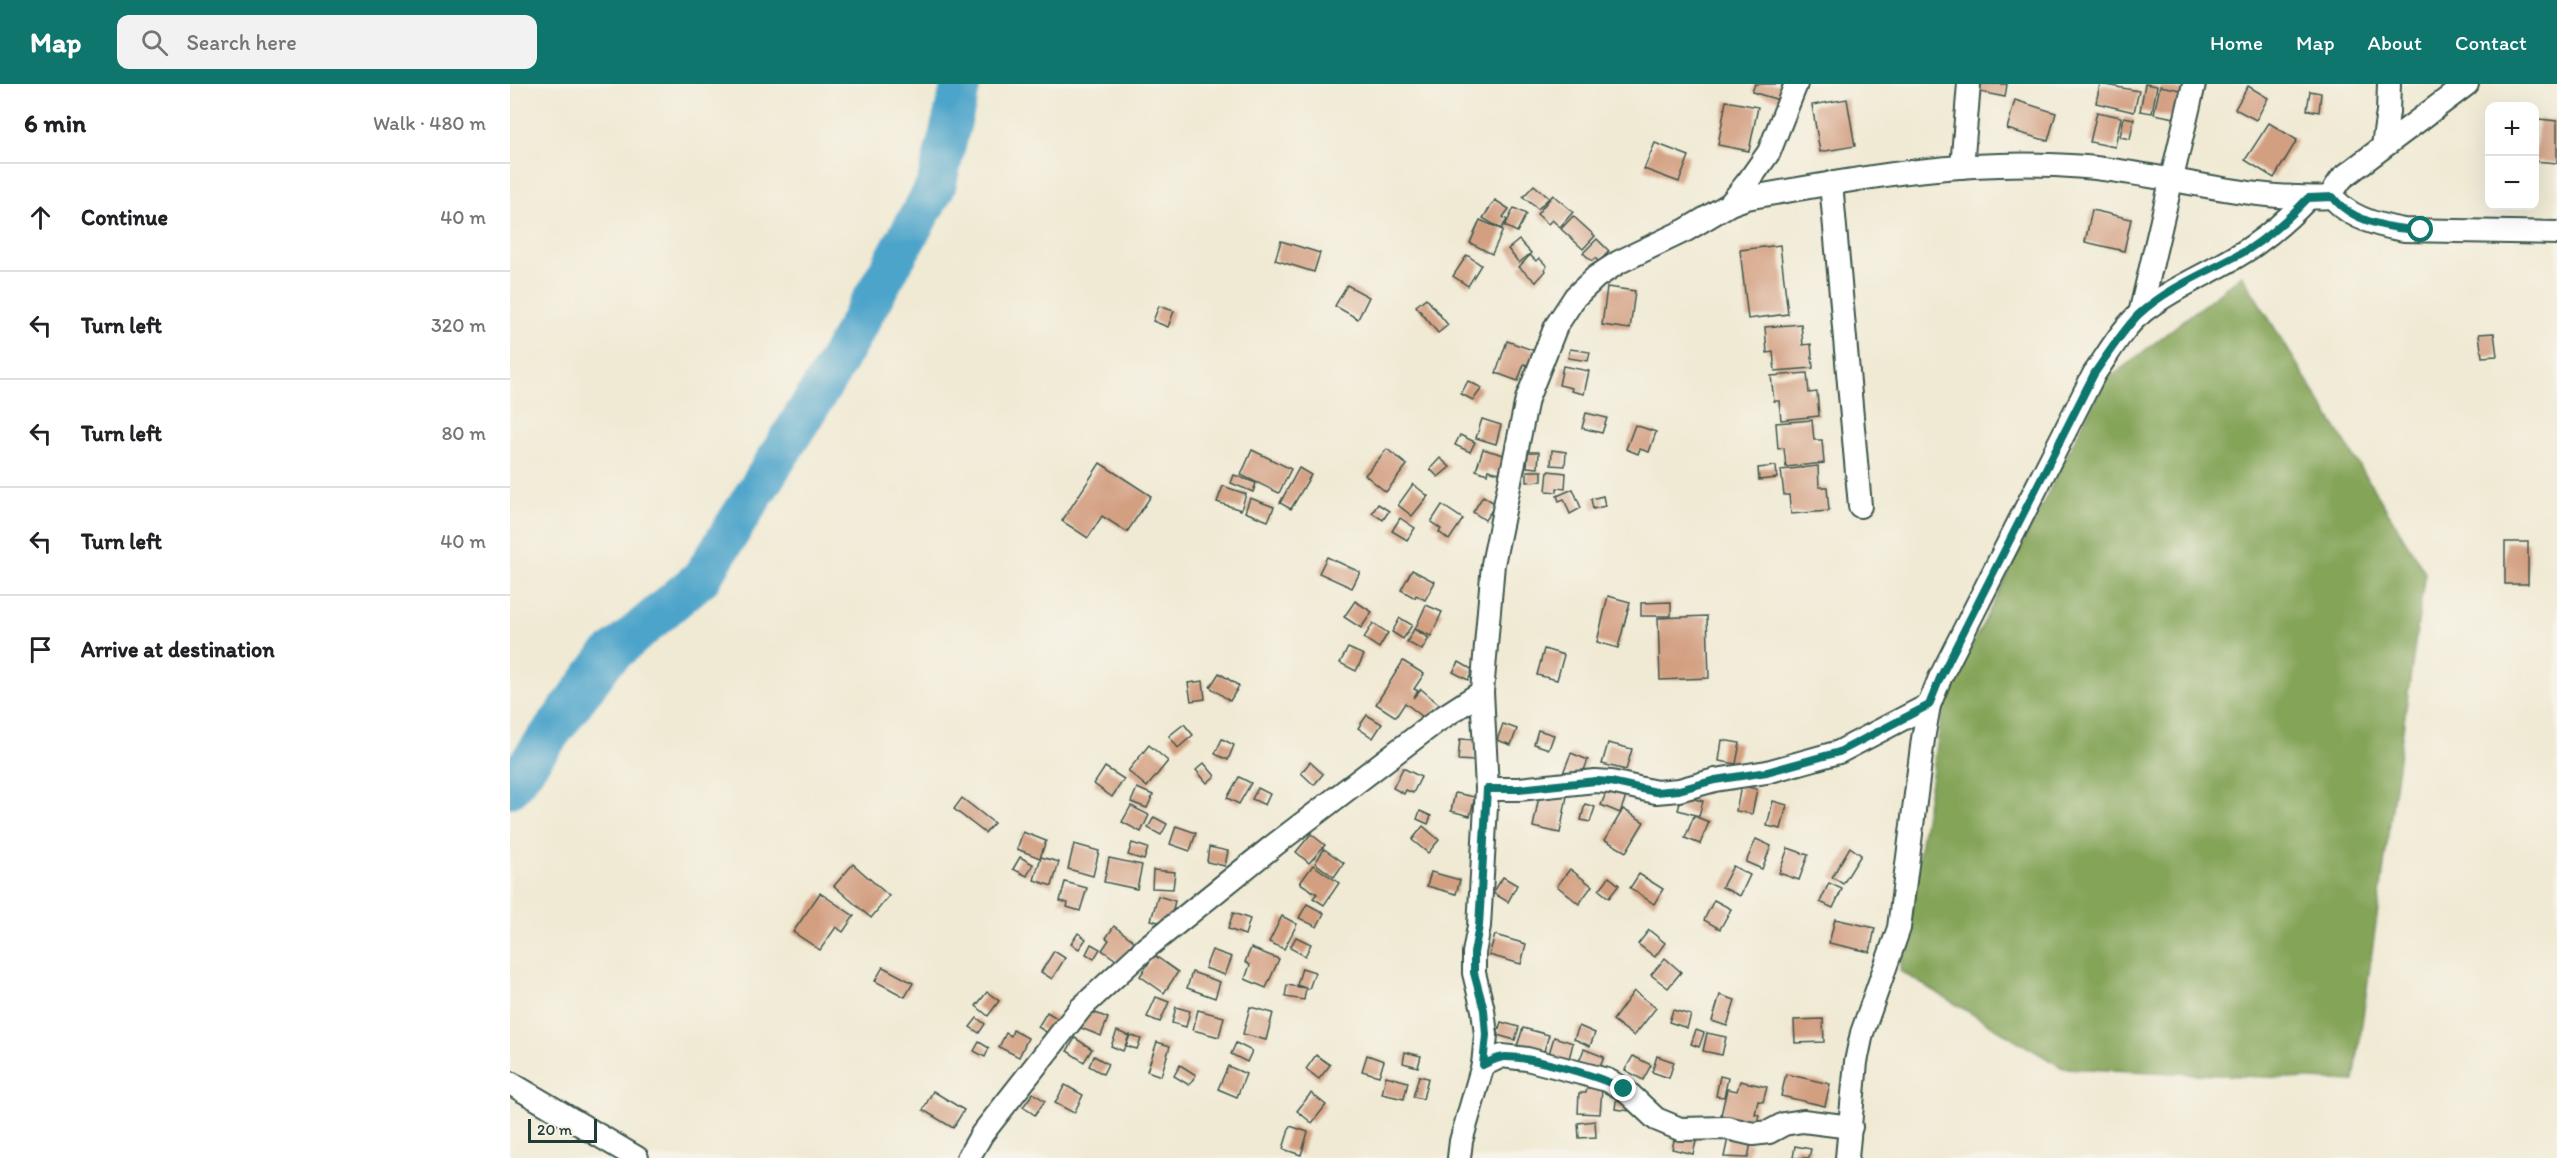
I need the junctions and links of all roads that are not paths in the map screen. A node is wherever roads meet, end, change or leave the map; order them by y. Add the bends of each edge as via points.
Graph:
1 (1796, 84) edge
2 (1969, 84) edge
3 (2194, 84) edge
4 (2389, 84) edge
5 (2467, 84) edge
6 (2383, 146) junction
7 (1962, 167) junction
8 (2173, 179) junction
9 (1832, 183) junction
10 (2333, 197) junction
11 (2308, 198) junction
12 (1730, 204) junction
13 (2557, 233) edge
14 (2140, 314) junction
15 (1860, 506) dead end
16 (1482, 693) junction
17 (1929, 705) junction
18 (1487, 789) junction
19 (1483, 1065) junction
20 (510, 1083) edge
21 (1851, 1127) junction
22 (637, 1158) edge
23 (968, 1158) edge
24 (1458, 1158) edge
25 (1847, 1158) edge

1 - 12 street via 1768,152
2 - 7 street
3 - 8 street
4 - 6 street
5 - 6 street
6 - 10 street via 2342,178
7 - 8 street via 2085,167
7 - 9 street
8 - 11 street
8 - 14 street
9 - 12 street
9 - 15 street
10 - 11 street
10 - 13 street via 2345,210 2394,228
11 - 14 street via 2251,248 2168,293
12 - 16 street via 1596,277 1575,297 1556,326 1527,399 1493,564
14 - 17 street via 2094,374
16 - 18 street
16 - 23 street via 1419,735 1146,948 1081,1008 982,1134
17 - 18 street via 1839,752 1679,790 1656,792 1596,781
17 - 21 street via 1899,928 1862,1033
18 - 19 street via 1474,953 1474,973 1484,1010
19 - 21 street via 1502,1056 1519,1058 1607,1080 1624,1089 1656,1119 1680,1129 1727,1128 1753,1134 1803,1122
19 - 24 street
20 - 22 street
21 - 25 street

